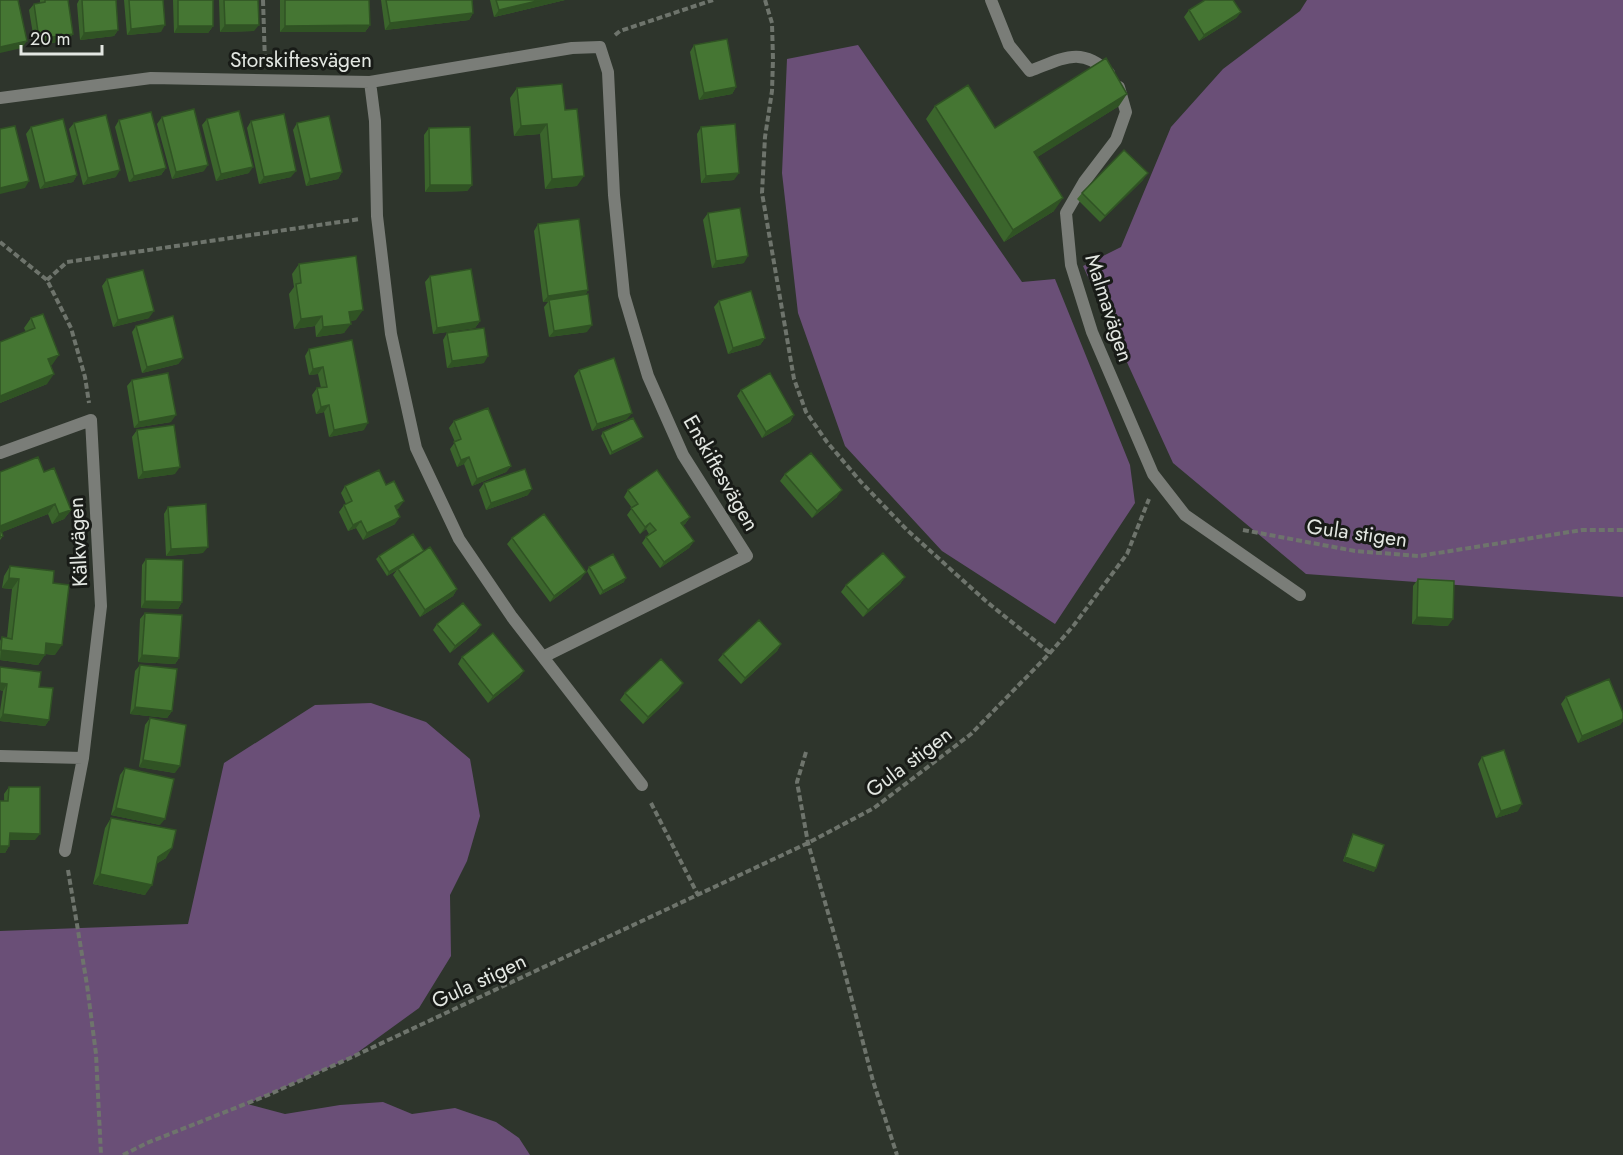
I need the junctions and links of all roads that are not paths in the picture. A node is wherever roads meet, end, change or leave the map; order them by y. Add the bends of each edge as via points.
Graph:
1 (991, 0) edge
2 (600, 47) joint
3 (370, 82) junction
4 (0, 98) edge
5 (0, 453) edge
6 (1300, 595) dead end
7 (543, 657) junction
8 (0, 756) edge
9 (83, 758) junction
10 (642, 785) road end
11 (65, 851) road end

1 - 6 street, Malmavägen via 1009,45 1030,71 1074,55 1097,61 1118,82 1125,112 1116,140 1066,213 1071,266 1092,332 1153,474 1185,515
2 - 3 street, Storskiftesvägen via 572,48
2 - 7 street, Enskiftesvägen via 608,72 624,295 648,376 683,455 747,556
3 - 4 street, Storskiftesvägen via 151,78
3 - 7 street via 375,122 376,216 391,334 416,448 459,539
5 - 9 street, Kälkvägen via 91,420 101,606
7 - 10 street
8 - 9 street
9 - 11 street, Kälkvägen

